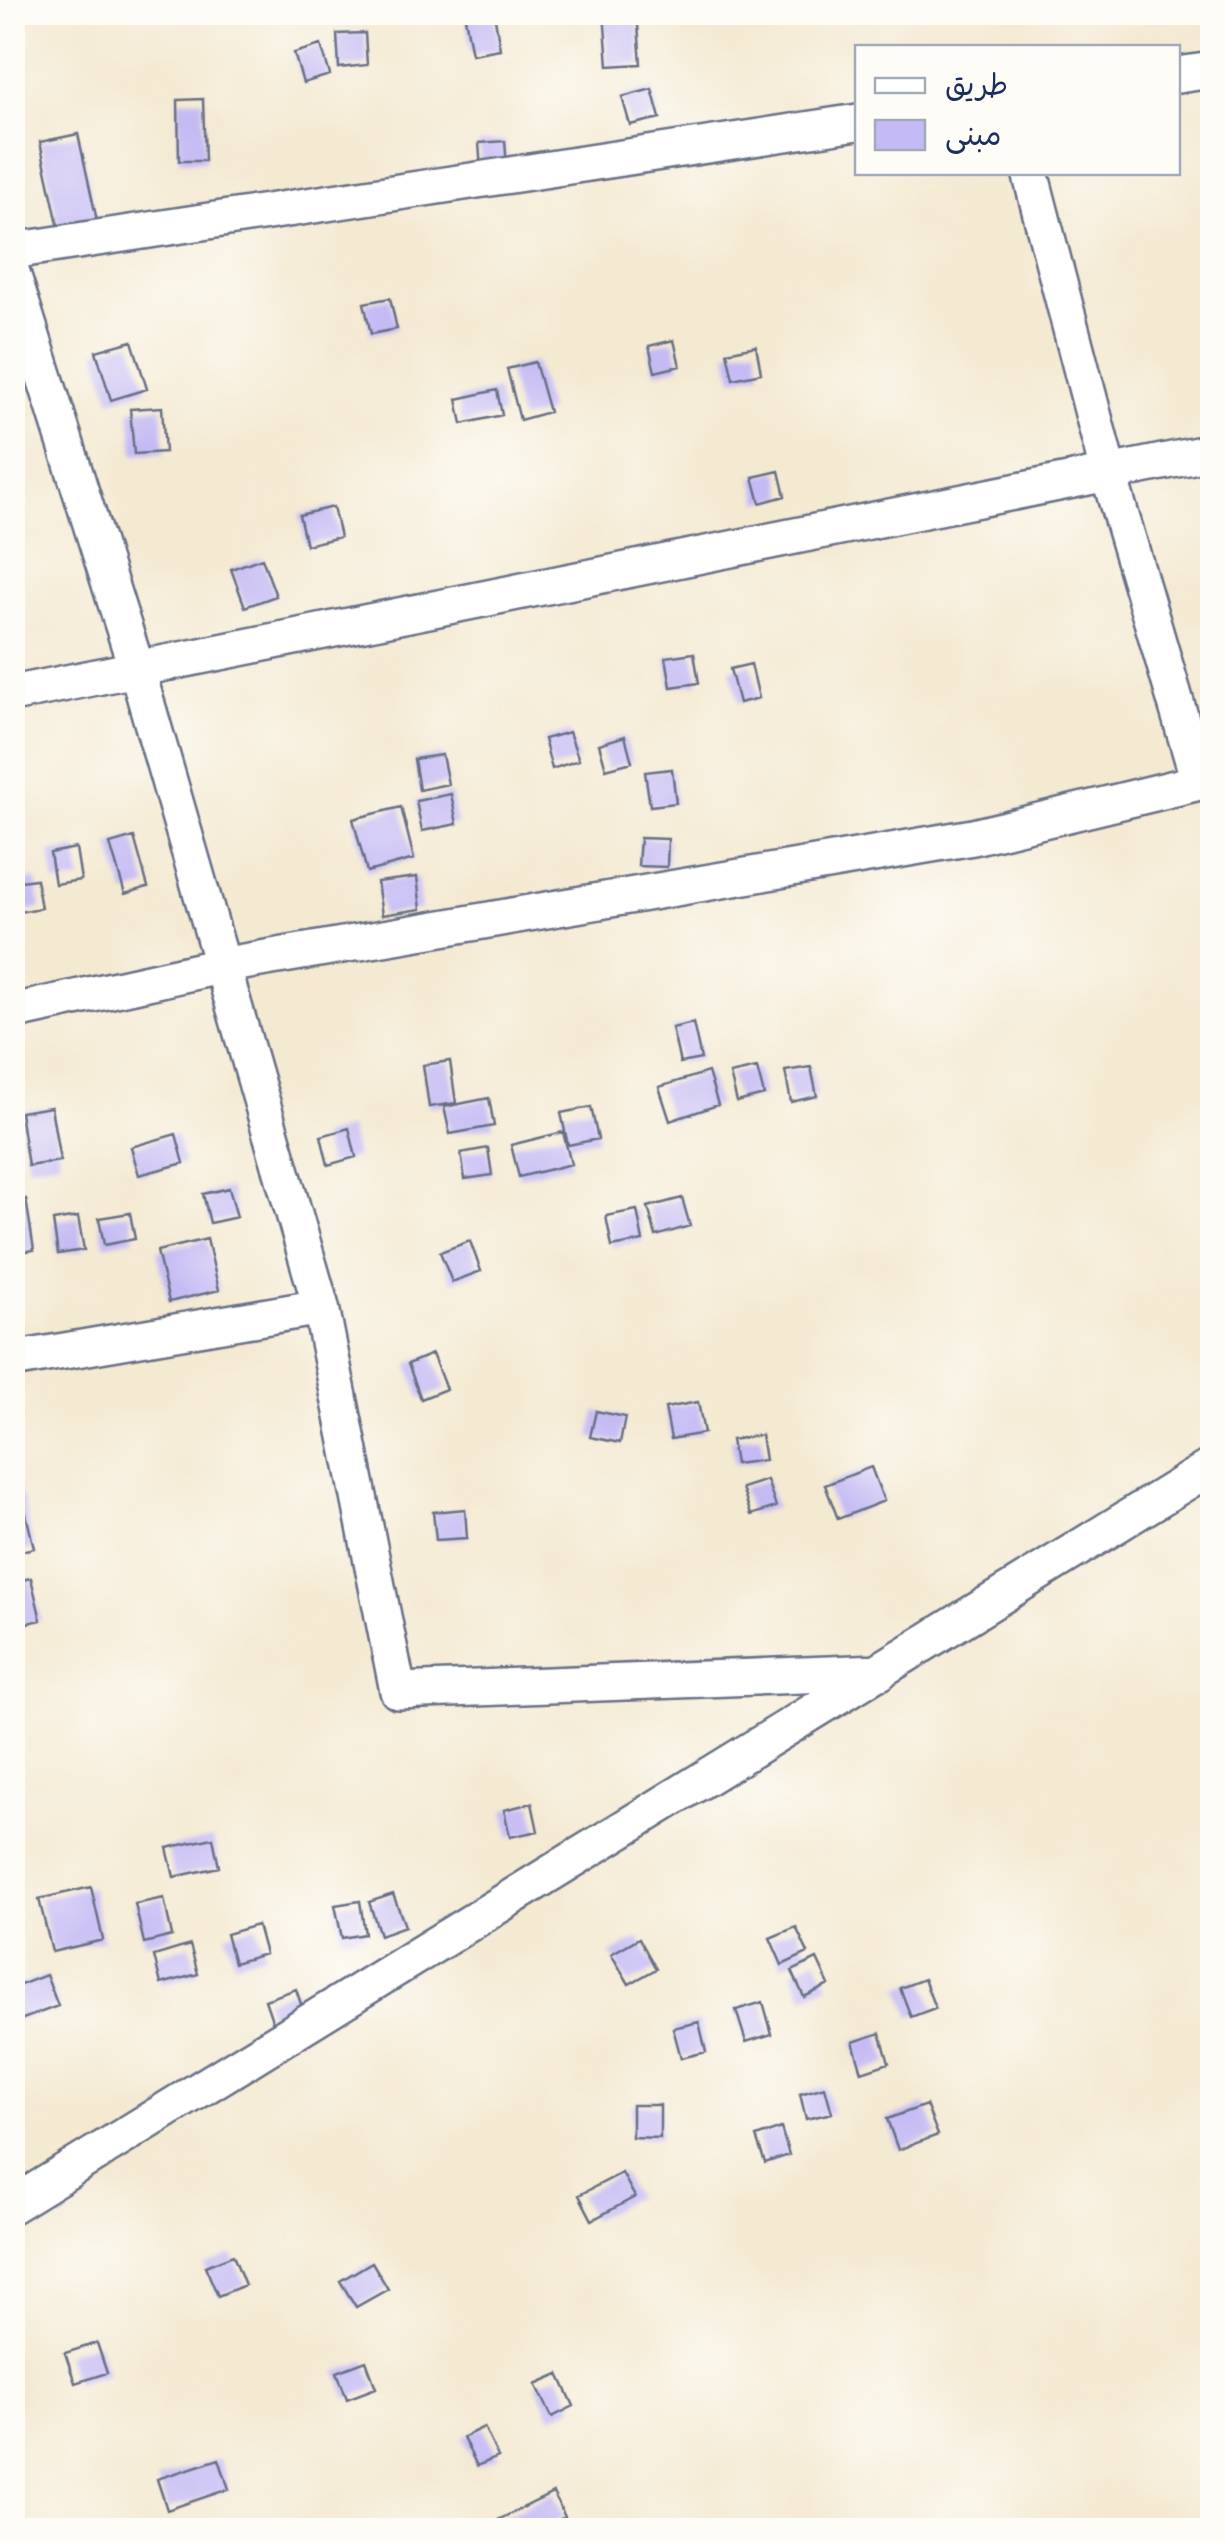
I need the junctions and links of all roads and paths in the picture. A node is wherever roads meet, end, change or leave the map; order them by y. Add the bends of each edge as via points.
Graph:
1 (1212, 70) edge
2 (1180, 75) edge
3 (855, 122) edge
4 (1031, 175) edge
5 (12, 250) edge
6 (12, 273) edge
7 (1212, 452) edge
8 (1108, 475) junction
9 (137, 670) junction
10 (12, 694) edge
11 (1206, 779) edge
12 (220, 966) junction
13 (12, 1012) edge
14 (321, 1307) junction
15 (12, 1360) edge
16 (1212, 1466) edge
17 (880, 1672) junction
18 (12, 2205) edge

1 - 2 street
3 - 5 street
4 - 8 street
6 - 9 street
7 - 8 street
8 - 9 street
8 - 11 street
9 - 10 street
9 - 12 street
11 - 12 street via 973,837
12 - 13 street
12 - 14 street
14 - 15 street
14 - 17 street via 398,1691
16 - 17 street
17 - 18 street

